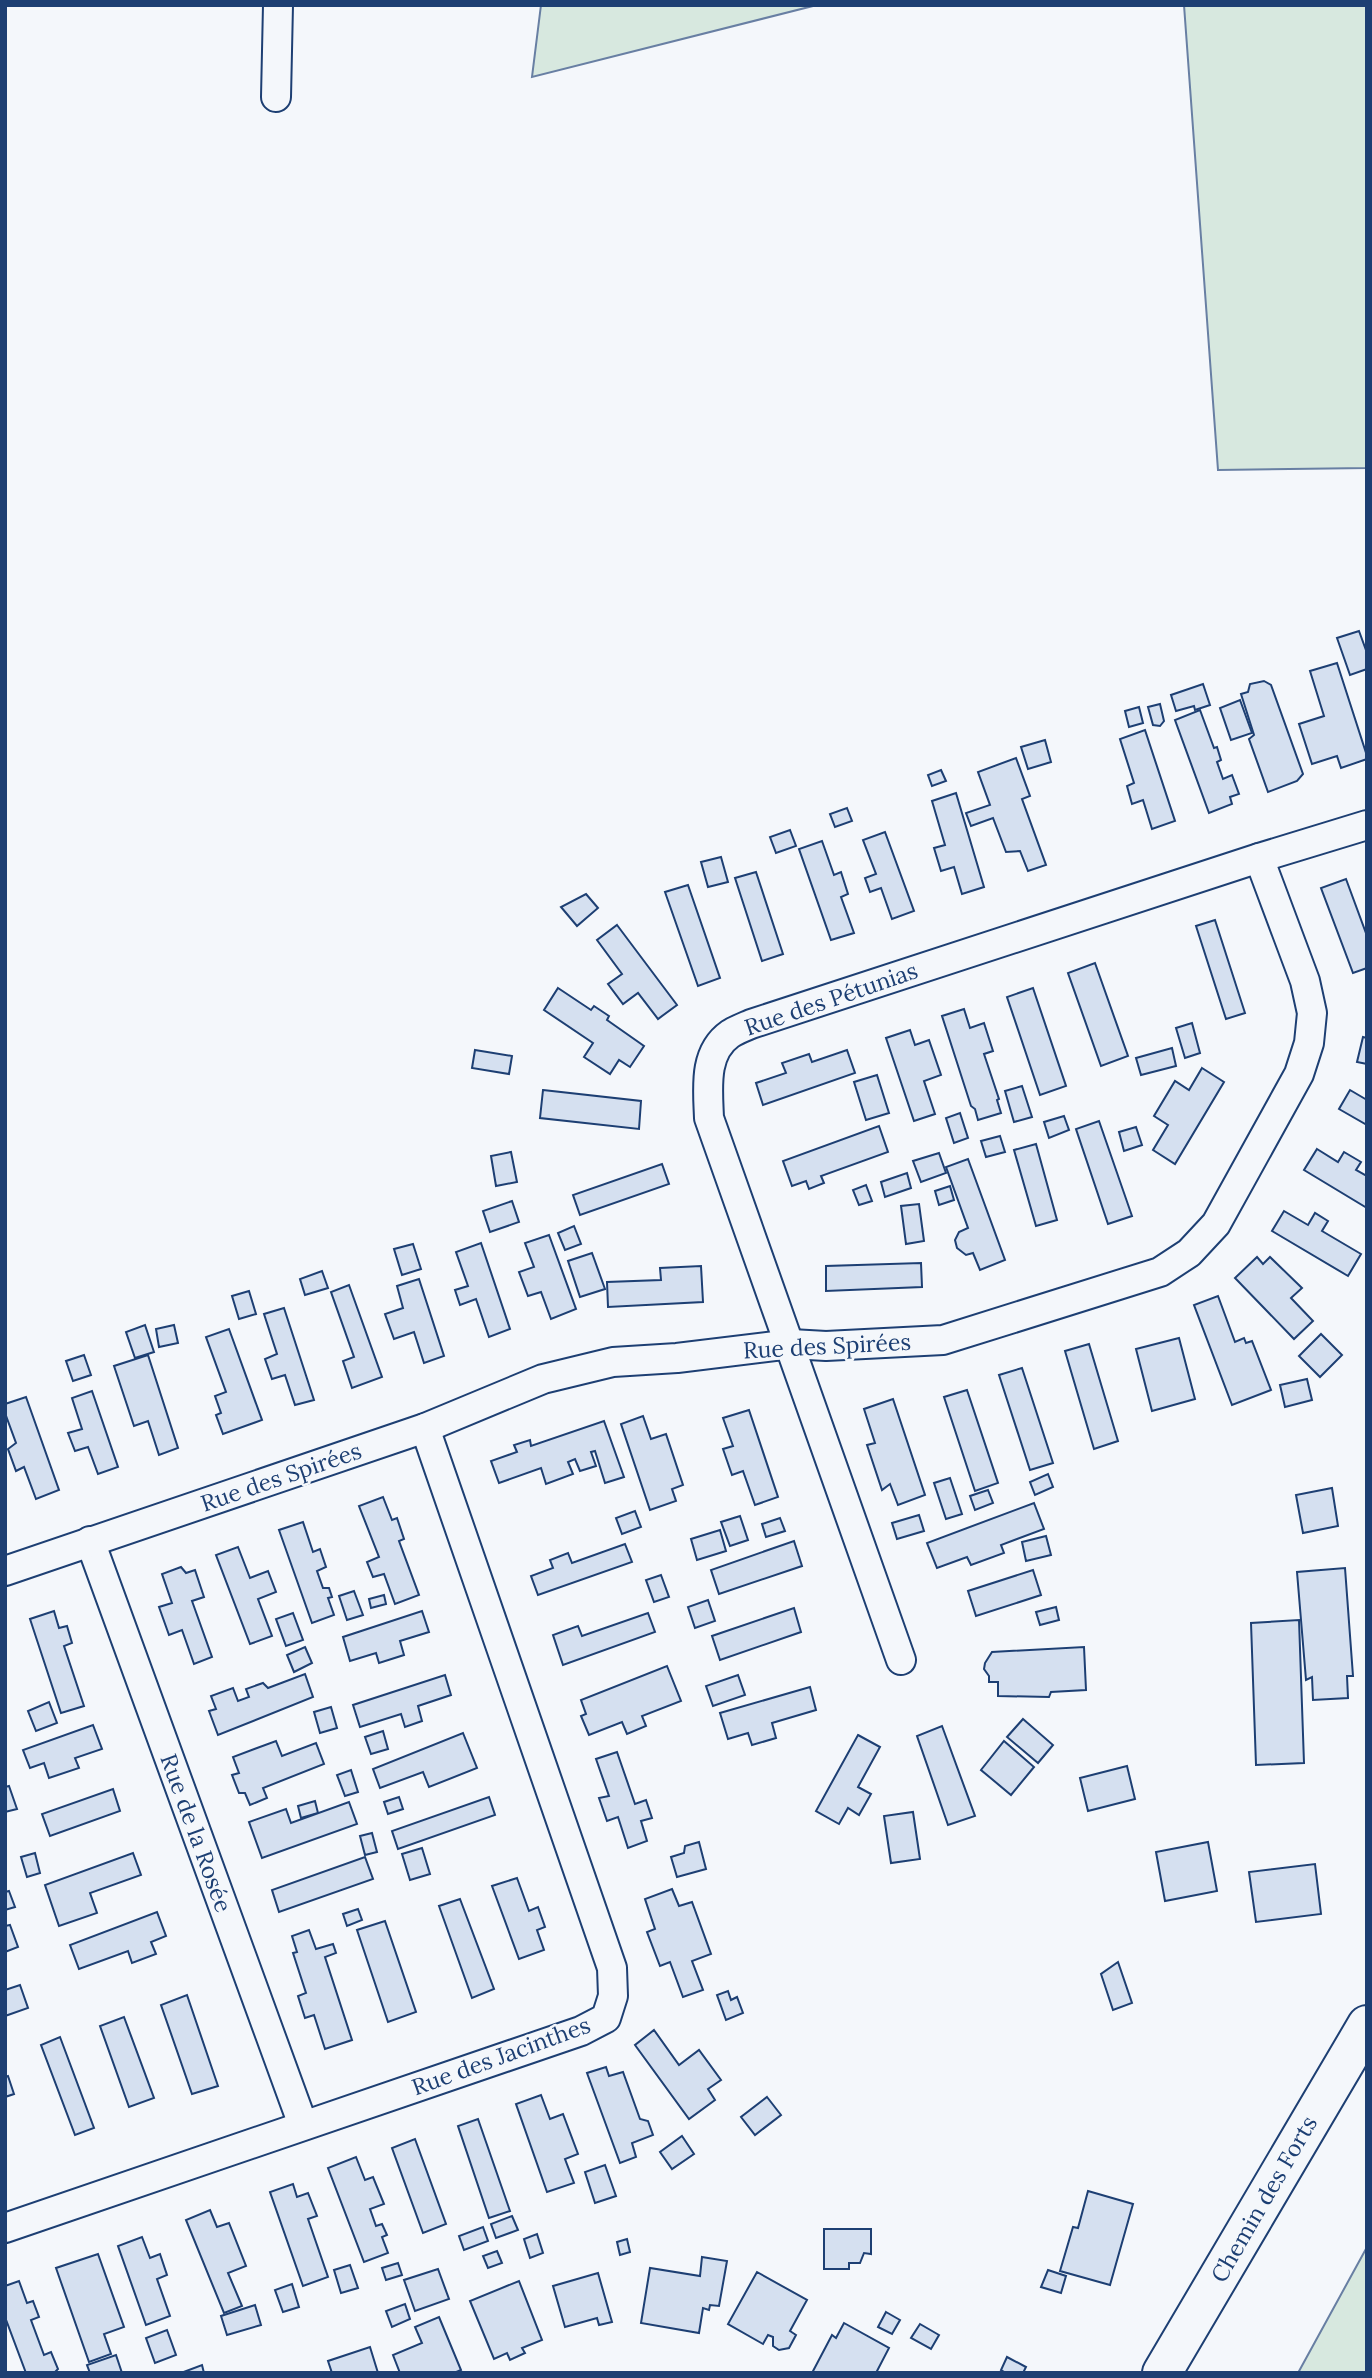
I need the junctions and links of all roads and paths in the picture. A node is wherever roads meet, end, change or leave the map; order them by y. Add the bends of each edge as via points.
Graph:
1 (278, 5) edge
2 (276, 97) dead end
3 (1367, 825) edge
4 (1259, 858) junction
5 (791, 1344) junction
6 (425, 1429) junction
7 (90, 1541) junction
8 (5, 1570) edge
9 (901, 1660) dead end
10 (1367, 2025) edge
11 (303, 2125) junction
12 (5, 2228) edge
13 (1162, 2373) edge

1 - 2 street
3 - 4 street, Rue des Pétunias
4 - 5 street, Rue des Spirées via 1305,981 1312,1013 1310,1033 1299,1074 1216,1224 1189,1253 1160,1272 943,1340
4 - 5 street, Rue des Pétunias via 729,1034 712,1055 707,1085 709,1118
5 - 6 street, Rue des Spirées via 613,1362 543,1379
5 - 9 street, Rue des Pétunias
6 - 7 street, Rue des Spirées
6 - 11 street, Rue des Jacinthes via 612,1968 614,1996 606,2018 581,2031
7 - 8 street, Rue des Spirées
7 - 11 street, Rue de la Rosée
10 - 13 street, Chemin des Forts
11 - 12 street, Rue des Jacinthes

